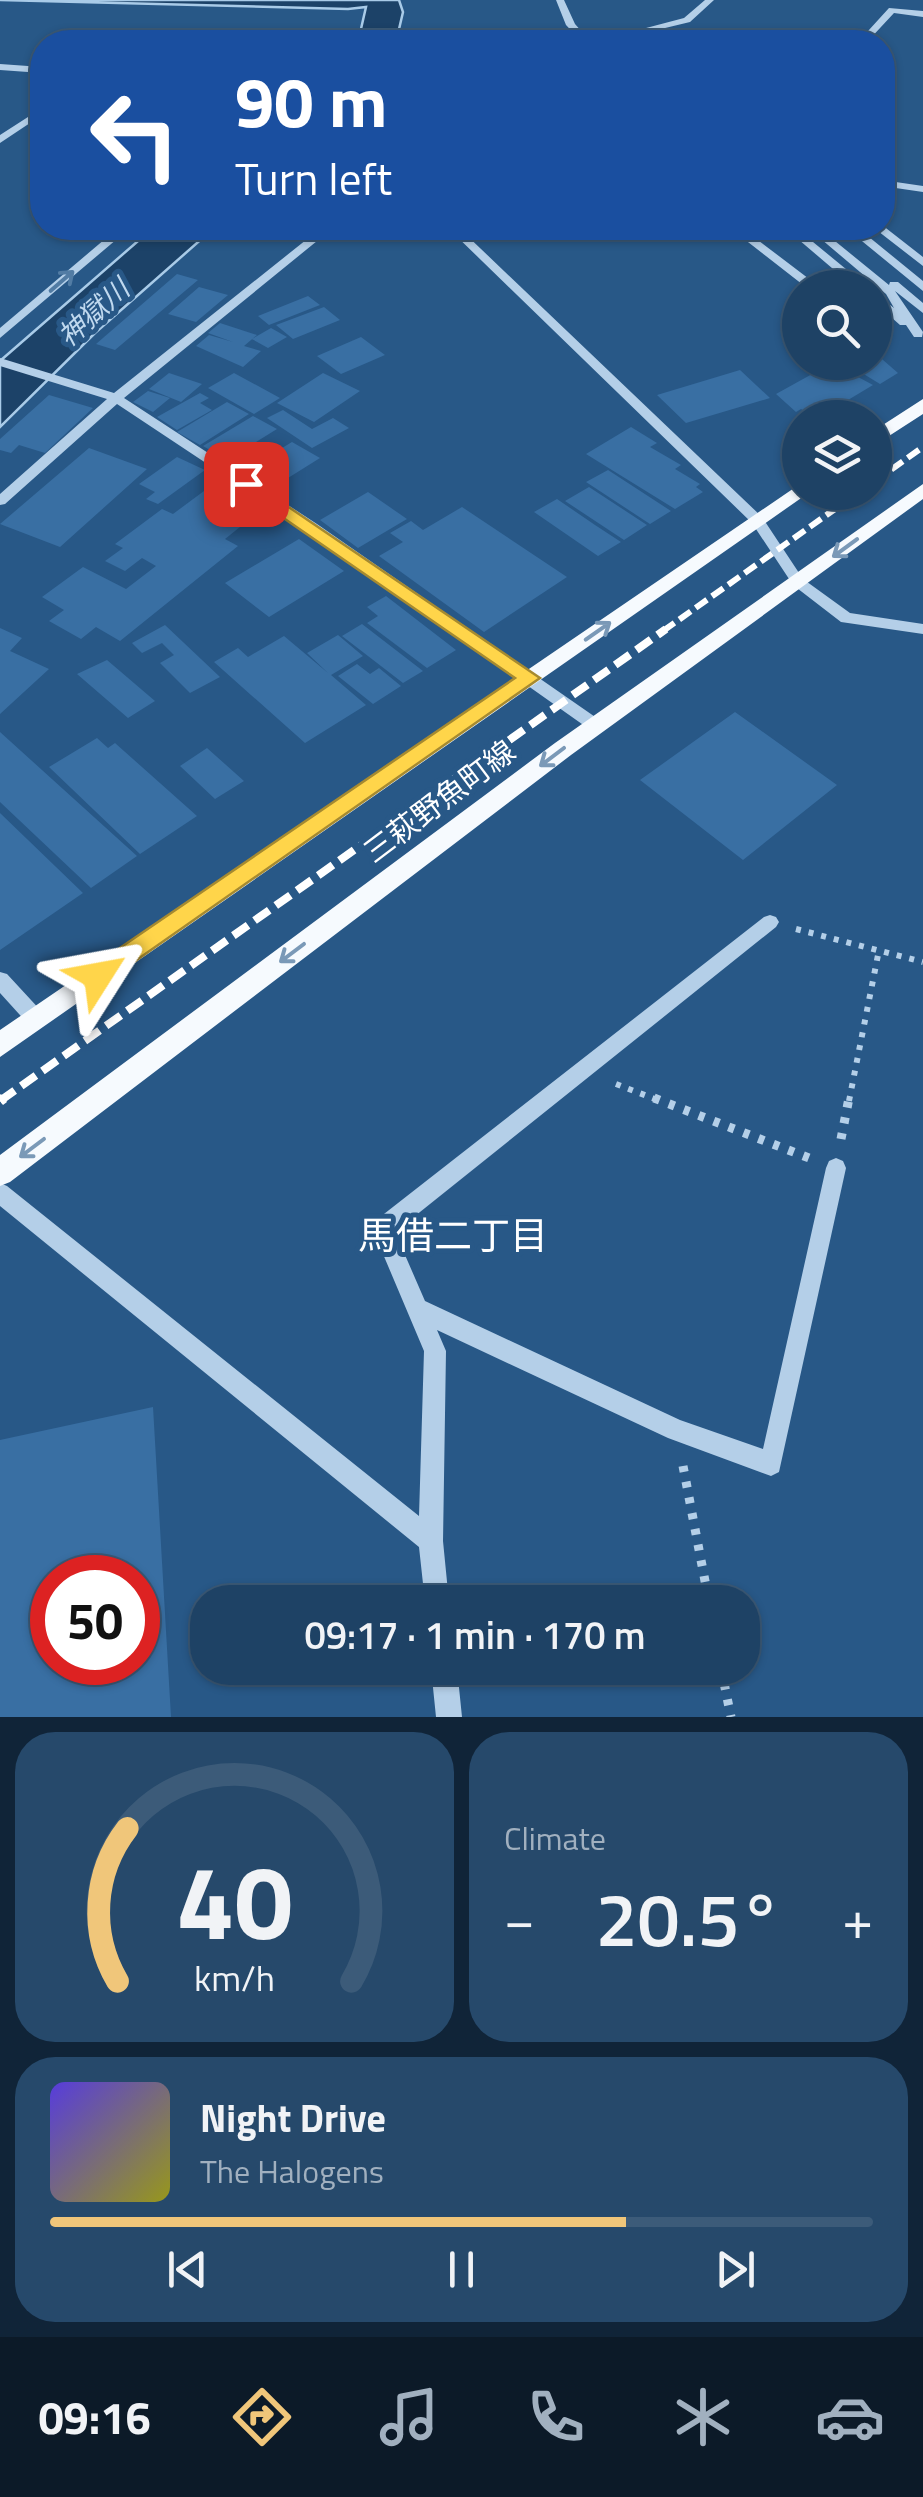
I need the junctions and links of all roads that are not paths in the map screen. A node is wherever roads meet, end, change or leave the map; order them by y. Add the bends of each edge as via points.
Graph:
1 (560, 0) edge
2 (710, 0) edge
3 (923, 14) edge
4 (576, 30) edge
5 (647, 30) edge
6 (873, 30) edge
7 (0, 67) edge
8 (30, 69) edge
9 (30, 119) edge
10 (0, 140) edge
11 (895, 185) edge
12 (923, 189) edge
13 (110, 240) edge
14 (312, 240) edge
15 (465, 240) edge
16 (752, 240) edge
17 (805, 240) edge
18 (827, 240) edge
19 (846, 240) edge
20 (866, 240) edge
21 (895, 240) edge
22 (923, 263) edge
23 (791, 270) edge
24 (842, 270) edge
25 (923, 287) edge
26 (923, 309) edge
27 (892, 311) edge
28 (0, 334) edge
29 (921, 336) edge
30 (0, 362) edge
31 (116, 398) junction
32 (923, 405) edge
33 (892, 427) edge
34 (923, 490) edge
35 (923, 500) edge
36 (0, 501) edge
37 (782, 503) edge
38 (896, 510) junction
39 (757, 520) junction
40 (798, 582) junction
41 (923, 629) edge
42 (530, 678) junction
43 (595, 726) junction
44 (770, 922) road end
45 (0, 980) edge
46 (36, 1019) junction
47 (0, 1044) edge
48 (836, 1168) road end
49 (0, 1172) edge
50 (0, 1193) edge
51 (417, 1310) junction
52 (431, 1541) junction
53 (435, 1585) edge
54 (445, 1685) edge
55 (448, 1717) edge

1 - 4 street
2 - 5 street via 687,20
3 - 6 street via 892,10
7 - 8 street
9 - 10 street
11 - 12 street
28 -> 13 street
14 - 31 street
15 - 39 street
16 - 23 street
17 - 24 street
18 - 29 street via 890,292
19 - 26 street
20 - 25 street
21 - 22 street
27 - 29 street
30 - 31 street
31 - 36 street
31 - 42 street
32 - 33 main road
34 - 38 main road, 三萩野魚町線
35 - 38 street
37 - 39 main road, 三萩野魚町線
38 -> 40 main road, 三萩野魚町線
39 - 40 street
42 -> 39 main road, 三萩野魚町線
40 - 41 street via 846,618
40 - 43 main road, 三萩野魚町線
42 - 43 street
42 - 46 main road, 三萩野魚町線
43 -> 49 main road, 三萩野魚町線
44 - 51 street via 382,1228
45 - 46 street
46 - 47 main road, 三萩野魚町線
48 - 51 street via 770,1464 676,1430
50 - 52 street
51 - 52 street via 435,1351
52 - 53 street
54 - 55 street

